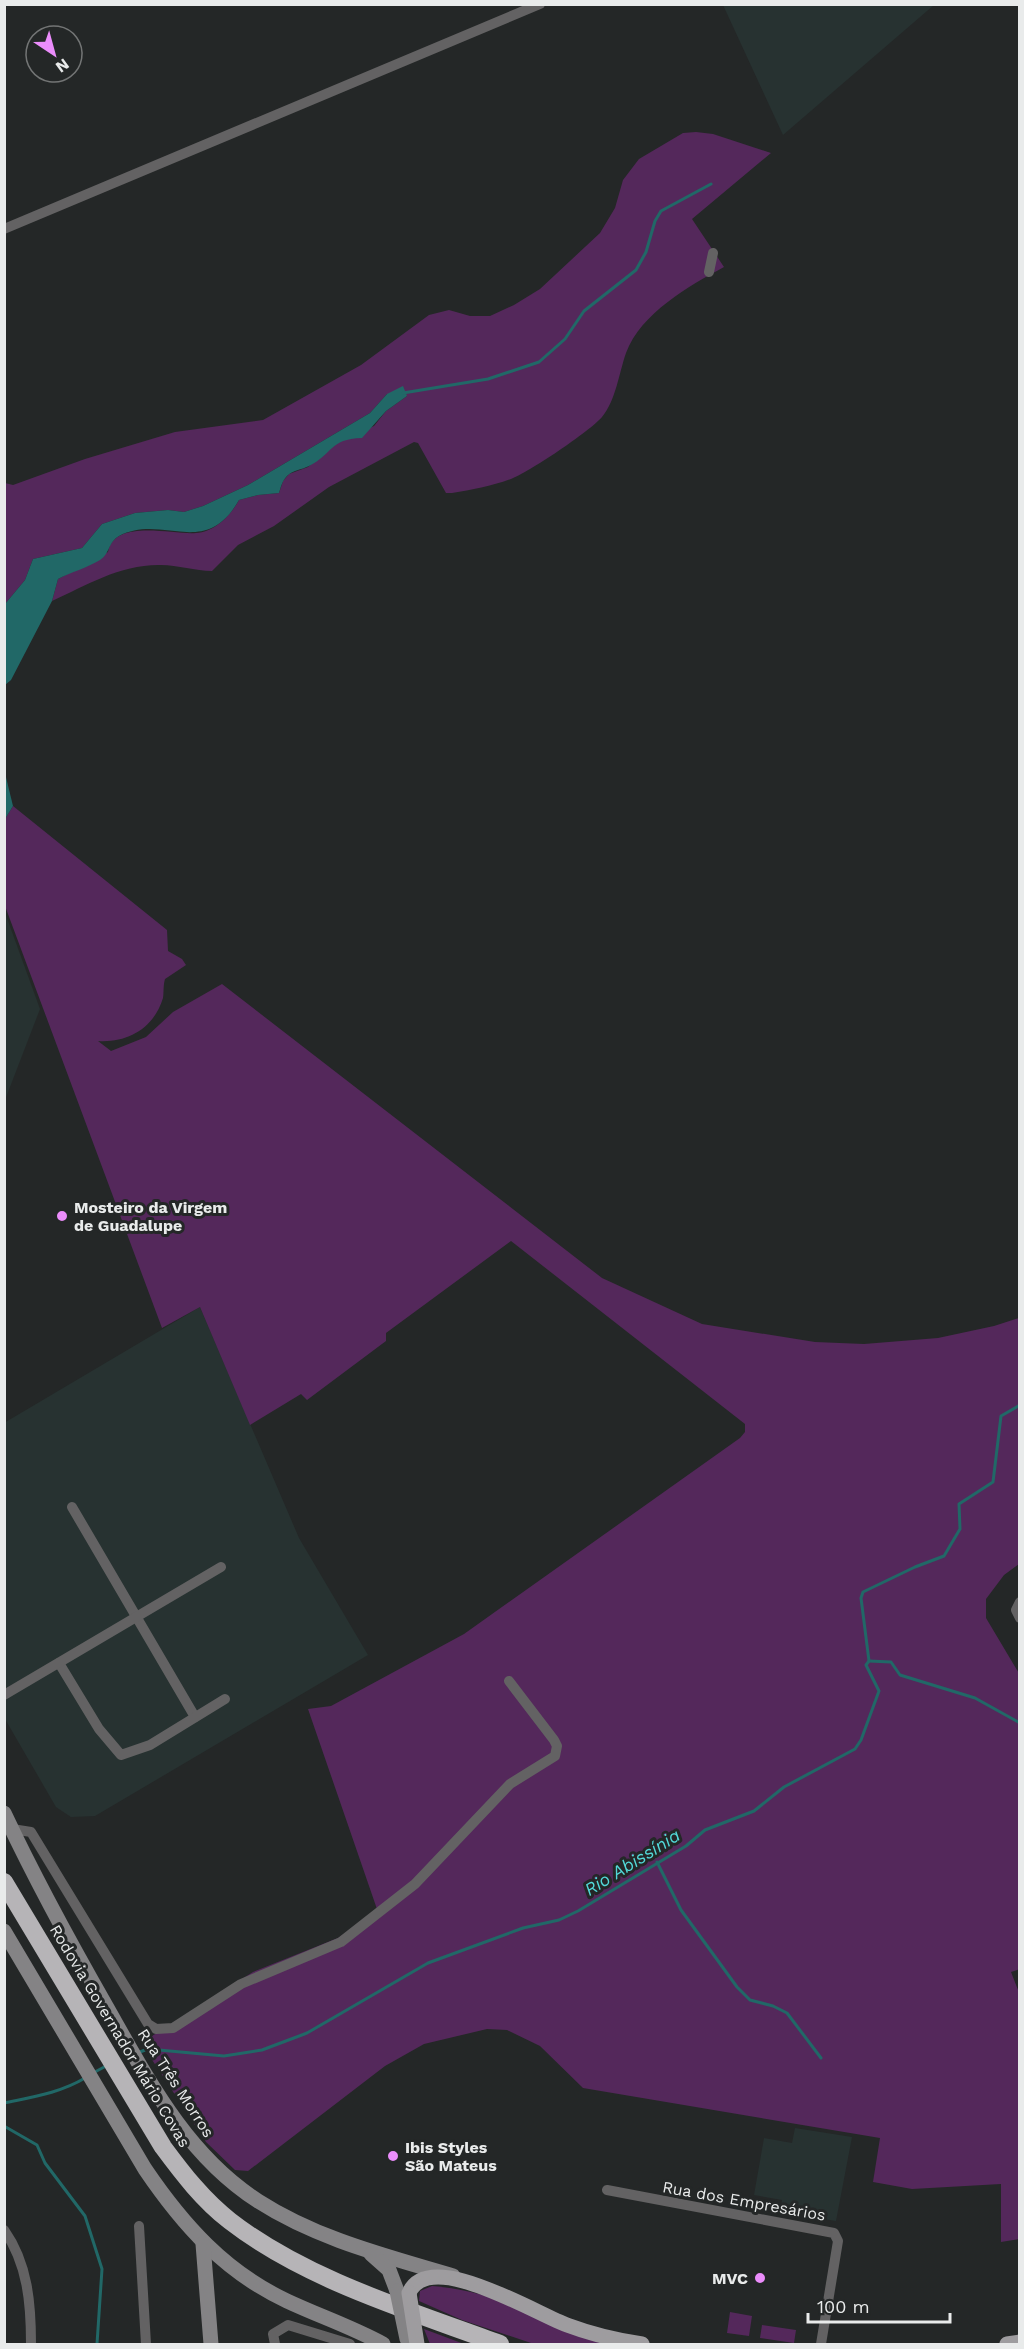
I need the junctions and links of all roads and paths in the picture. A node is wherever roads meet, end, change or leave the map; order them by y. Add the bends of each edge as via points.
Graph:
1 (540, 4) edge
2 (4, 230) edge
3 (713, 253) dead end
4 (709, 272) dead end
5 (72, 1507) dead end
6 (221, 1567) dead end
7 (1020, 1602) edge
8 (136, 1617) junction
9 (1020, 1618) edge
10 (59, 1663) junction
11 (509, 1682) dead end
12 (4, 1695) edge
13 (225, 1699) dead end
14 (195, 1717) junction
15 (4, 1813) edge
16 (12, 1829) junction
17 (4, 1882) edge
18 (4, 1931) edge
19 (607, 2190) dead end
20 (140, 2226) dead end
21 (4, 2230) edge
22 (203, 2244) junction
23 (362, 2247) junction
24 (228, 2266) junction
25 (453, 2277) junction
26 (208, 2285) junction
27 (403, 2292) junction
28 (1020, 2342) edge
29 (411, 2343) edge
30 (31, 2344) edge
31 (146, 2344) edge
32 (211, 2344) edge
33 (275, 2344) edge
34 (350, 2344) edge
35 (383, 2344) edge
36 (500, 2344) edge
37 (642, 2344) edge
38 (821, 2344) edge
39 (1007, 2344) edge

1 - 2 street
3 - 4 street
5 - 8 street
6 - 8 street
7 - 9 street
8 - 10 street
8 - 14 street
10 - 12 street
10 - 14 street via 99,1729 121,1755 150,1744
11 - 16 street via 554,1740 555,1756 510,1784 415,1884 340,1942 241,1984 167,2030 148,2024 34,1836 27,1829
13 - 14 street
15 - 16 main road, Rua Três Morros
16 - 23 main road, Rua Três Morros via 73,1949 184,2135 227,2178 280,2214 319,2233
17 - 36 highway, Rodovia Governador Mário Covas via 163,2147 210,2204 245,2232 313,2270
18 - 22 main road via 165,2199
19 - 38 street, Rua dos Empresários via 834,2233 838,2241
20 - 31 street
21 - 30 street via 13,2242 28,2286
22 - 24 main road
22 - 26 main road
23 - 25 main road, Rua Três Morros
23 - 27 main road via 389,2270
24 - 26 main road
24 - 35 main road via 287,2301
25 - 27 main road, Rua Três Morros via 427,2278
25 - 37 main road, Rua Três Morros via 564,2324 598,2336
26 - 32 main road
27 - 29 main road, bridge
28 - 39 main road
33 - 34 street via 273,2334 288,2325

